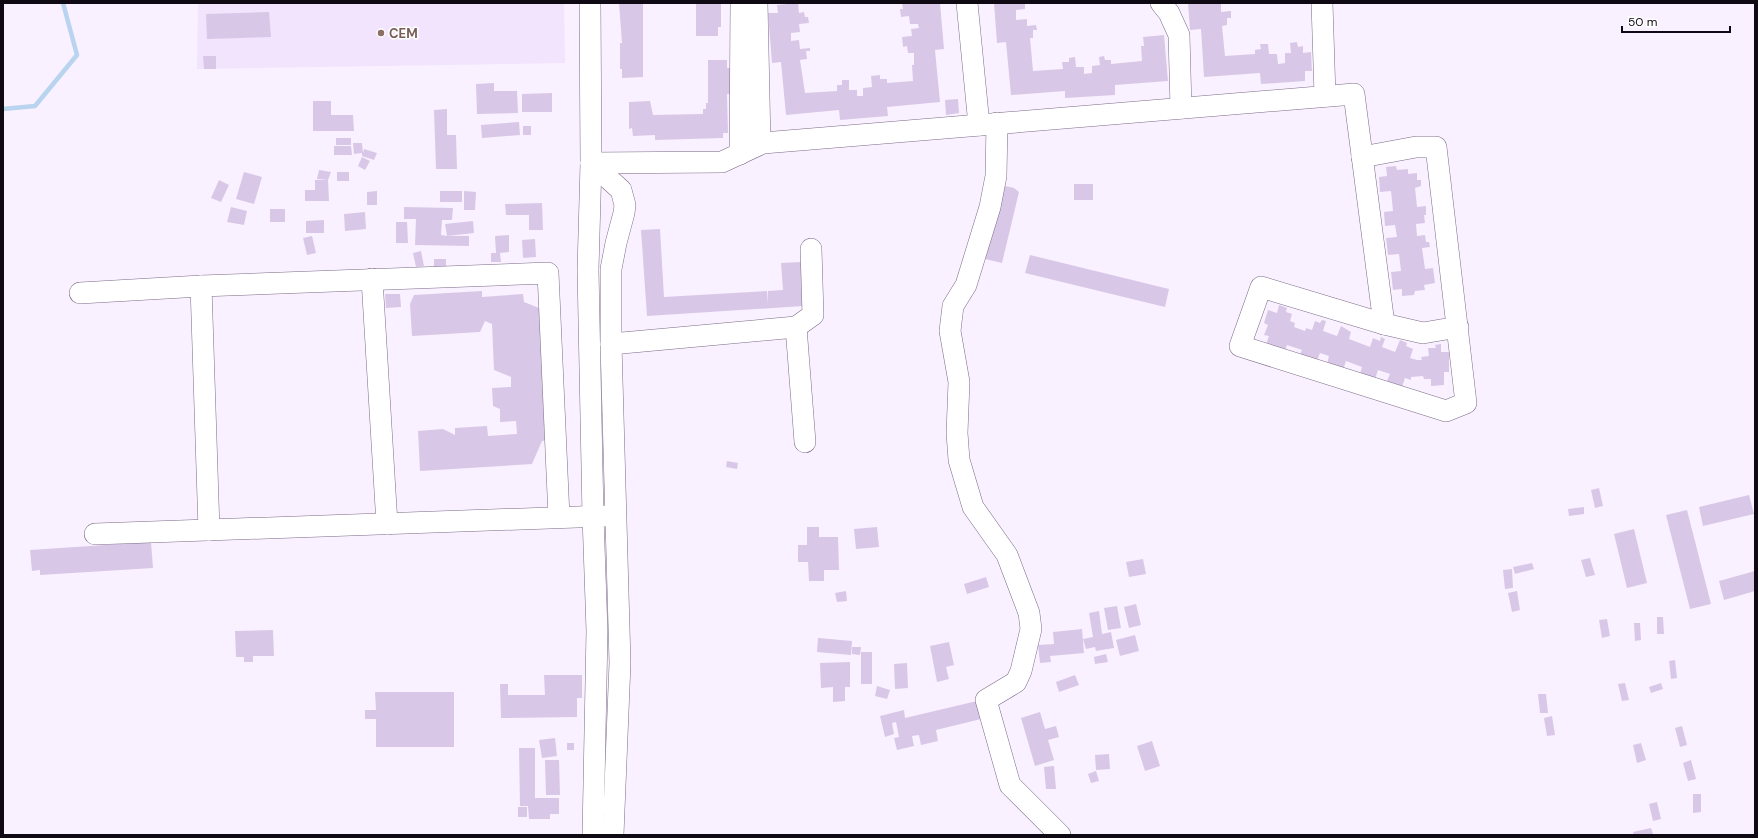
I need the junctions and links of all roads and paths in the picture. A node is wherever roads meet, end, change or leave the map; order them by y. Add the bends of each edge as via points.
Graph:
1 (590, 3) edge
2 (741, 3) edge
3 (757, 3) edge
4 (967, 3) edge
5 (1161, 3) edge
6 (1322, 3) edge
7 (1325, 96) junction
8 (1181, 108) junction
9 (988, 124) junction
10 (760, 144) junction
11 (740, 154) junction
12 (1362, 157) junction
13 (591, 163) junction
14 (811, 249) dead end
15 (372, 280) junction
16 (201, 286) junction
17 (80, 293) dead end
18 (1384, 324) junction
19 (796, 327) junction
20 (1458, 327) junction
21 (611, 344) junction
22 (805, 442) dead end
23 (593, 516) junction
24 (616, 516) junction
25 (559, 517) junction
26 (387, 524) junction
27 (209, 530) junction
28 (95, 534) dead end
29 (593, 835) edge
30 (613, 835) edge
31 (1060, 835) edge

1 - 13 street
2 - 11 street
3 - 10 street
4 - 9 street
5 - 8 street via 1169,13 1179,36
6 - 7 street
7 - 8 street
7 - 12 street via 1354,94
8 - 9 street
9 - 10 street
9 - 31 street via 996,176 990,207 966,285 953,306 950,331 959,382 959,453 973,507 1007,555 1029,613 1031,629 1016,682 986,700 1010,785
10 - 11 street
11 - 13 street via 722,162
12 - 18 street
12 - 20 street via 1416,147 1436,147
13 - 21 street via 621,190 625,205 611,268
13 - 23 street via 588,270
14 - 19 street via 813,315
15 - 16 street
15 - 25 street via 548,273
15 - 26 street
16 - 17 street
16 - 27 street
18 - 20 street via 1423,333
18 - 20 street via 1260,287 1240,346 1446,411 1466,403
19 - 21 street
19 - 22 street
21 - 24 street
23 - 24 street
23 - 25 street
23 - 29 street via 597,630
24 - 30 street via 620,663
25 - 26 street
26 - 27 street
27 - 28 street

